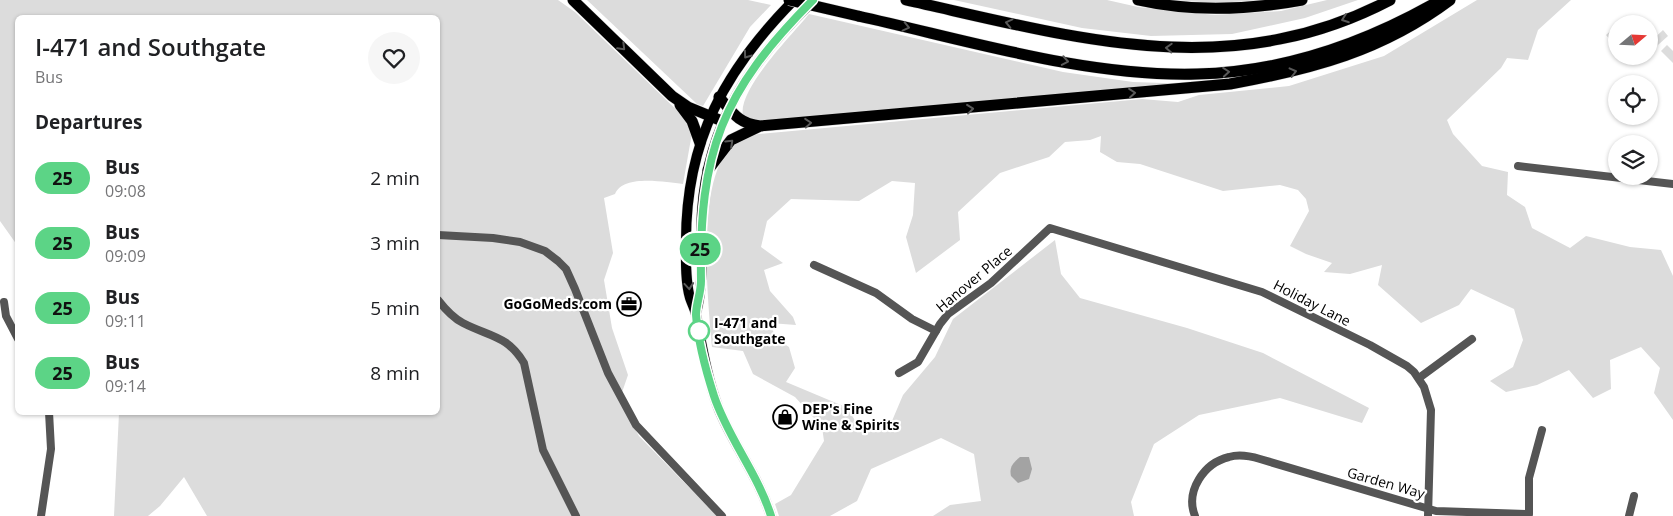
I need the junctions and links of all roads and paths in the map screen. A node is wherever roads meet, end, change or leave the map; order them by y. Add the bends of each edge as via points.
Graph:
1 (573, 0) edge
2 (789, 0) edge
3 (794, 0) edge
4 (813, 0) edge
5 (906, 0) edge
6 (1138, 0) edge
7 (1302, 0) edge
8 (1390, 0) edge
9 (1441, 0) edge
10 (1450, 0) edge
11 (672, 96) junction
12 (719, 97) junction
13 (729, 108) junction
14 (709, 116) junction
15 (722, 121) junction
16 (760, 126) junction
17 (700, 143) junction
18 (1518, 166) dead end
19 (708, 170) junction
20 (1673, 184) edge
21 (1050, 228) joint
22 (440, 235) edge
23 (814, 265) dead end
24 (4, 302) dead end
25 (440, 303) edge
26 (696, 313) junction
27 (936, 331) junction
28 (15, 333) edge
29 (1472, 339) dead end
30 (899, 373) dead end
31 (1419, 378) junction
32 (49, 415) edge
33 (1542, 430) dead end
34 (1634, 496) dead end
35 (1428, 512) edge
36 (41, 516) edge
37 (576, 516) edge
38 (722, 516) edge
39 (771, 516) edge
40 (1195, 516) edge
41 (1629, 516) edge

1 -> 11 highway
2 -> 9 highway, bridge via 1040,57 1099,67 1196,74 1290,62 1348,45 1398,24
3 -> 12 main road via 753,47
4 - 13 main road via 764,52
8 -> 5 highway via 1325,27 1292,35 1232,46 1180,48 1103,42
6 - 7 highway via 1209,8
16 -> 10 highway via 1230,84 1327,63 1388,39 1425,19
11 - 14 highway
11 - 17 highway via 692,121
12 - 13 highway
12 - 14 main road
13 - 15 main road
13 - 16 highway via 746,125
14 - 15 highway
14 - 17 main road
15 - 19 main road
19 -> 16 highway via 731,140
17 -> 26 main road via 690,185 686,234 690,297
18 - 20 street
19 - 26 main road via 701,230 701,294
21 - 27 street, Hanover Place via 991,284 948,314
21 - 31 street, Holiday Lane via 1262,292 1397,359
22 - 38 street via 520,242 545,251 558,261 566,269 608,374 632,419
23 - 27 street via 876,293 912,319
24 - 28 street via 6,316
25 - 37 street via 462,323 504,339 516,350 524,363 543,450
26 - 39 main road via 703,355 719,409
27 - 30 street, Hanover Place via 918,362
29 - 31 street
31 - 35 street, Holiday Lane via 1431,410
32 - 36 street via 51,449
33 - 35 street, Garden Way via 1529,478 1529,514
34 - 41 street
35 - 40 street, Garden Way via 1260,458 1238,456 1216,462 1200,476 1193,497

